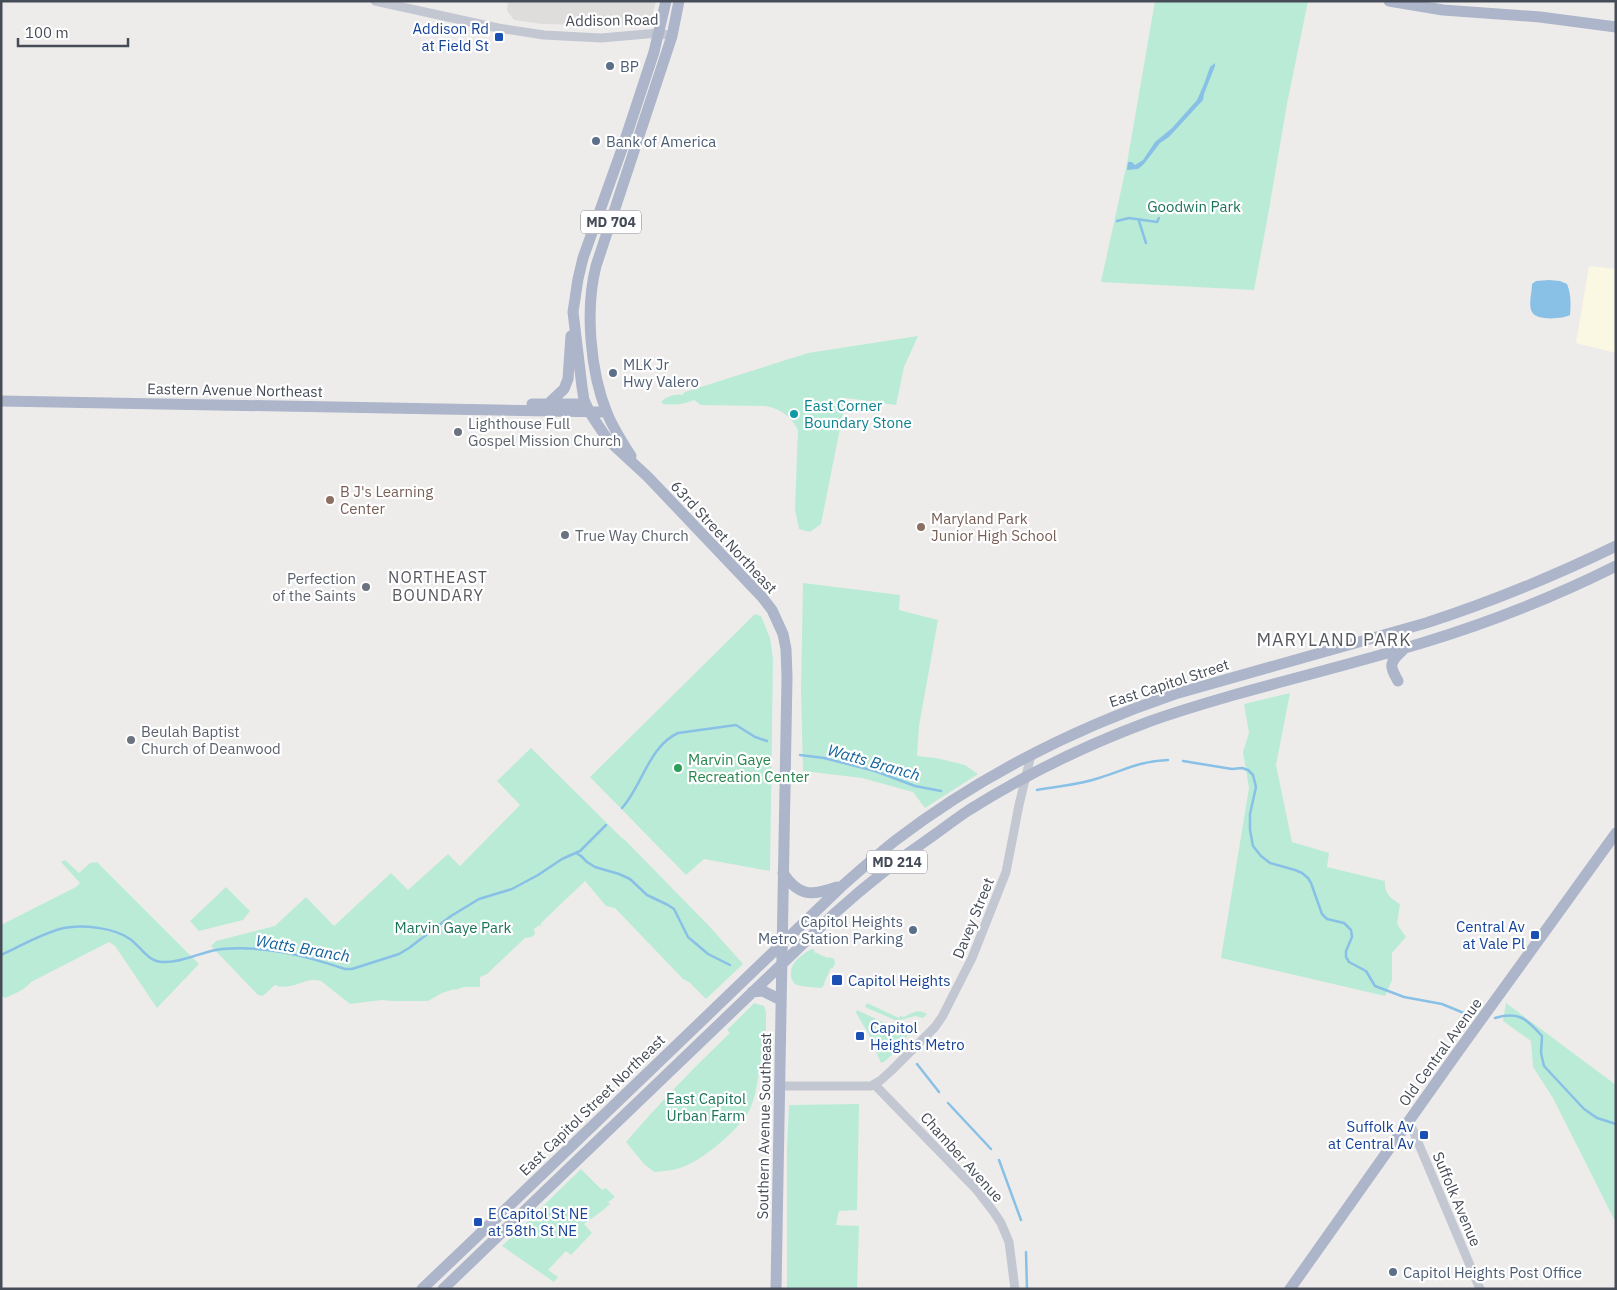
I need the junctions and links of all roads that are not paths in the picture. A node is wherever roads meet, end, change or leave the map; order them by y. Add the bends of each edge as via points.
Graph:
1 (375, 1) edge
2 (666, 1) edge
3 (679, 1) edge
4 (1389, 1) edge
5 (1616, 27) edge
6 (658, 33) junction
7 (672, 36) junction
8 (573, 312) junction
9 (1, 401) edge
10 (549, 403) junction
11 (469, 410) junction
12 (539, 411) junction
13 (606, 412) junction
14 (590, 413) junction
15 (648, 477) junction
16 (1616, 546) edge
17 (1616, 566) edge
18 (1405, 648) junction
19 (1398, 682) dead end
20 (1031, 755) junction
21 (1025, 778) junction
22 (1616, 833) edge
23 (783, 873) junction
24 (844, 885) junction
25 (782, 943) junction
26 (782, 963) junction
27 (752, 992) junction
28 (781, 1000) junction
29 (874, 1084) junction
30 (780, 1086) junction
31 (1409, 1121) junction
32 (422, 1289) edge
33 (443, 1289) edge
34 (776, 1289) edge
35 (1015, 1289) edge
36 (1290, 1289) edge
37 (1480, 1289) edge

1 - 6 street, Addison Road via 544,35 601,38
2 - 6 main road, MD 704
3 - 7 main road, MD 704
4 - 5 main road via 1443,10 1540,17
6 - 7 street, Addison Road
6 - 8 main road, MD 704 via 623,146 583,258
7 - 13 main road, MD 704 via 591,289 591,340 598,386
8 - 10 main road via 568,380 564,389
8 - 14 main road, MD 704 via 584,400
9 - 11 main road, Eastern Avenue Northeast
10 - 11 main road, Eastern Avenue Northeast via 482,403
10 - 12 main road
10 - 14 main road, Eastern Avenue Northeast via 577,404
11 - 12 main road, Eastern Avenue Northeast
12 - 14 main road, Eastern Avenue Northeast
13 - 14 main road, Eastern Avenue Northeast
13 - 15 main road, 63rd Street Northeast via 623,443
14 - 15 main road, 63rd Street Northeast via 608,440
15 - 23 main road, 63rd Street Northeast via 755,589 778,622 786,649 787,677
16 - 20 main road, East Capitol Street / MD 214 via 1473,607 1175,694 1120,714
17 - 18 main road, East Capitol Street / MD 214 via 1510,613
18 - 19 main road via 1390,664
18 - 21 main road, East Capitol Street / MD 214 via 1148,722
20 - 21 street, Davey Street
20 - 24 main road, East Capitol Street / MD 214 via 928,817
21 - 26 main road, East Capitol Street / MD 214 via 967,811 867,885
21 - 29 street, Davey Street via 1006,872 972,958 935,1027
22 - 31 main road, Old Central Avenue
23 - 24 main road via 790,883 810,894
23 - 25 main road, Southern Avenue Southeast
24 - 25 main road, East Capitol Street / MD 214
25 - 26 main road, Southern Avenue Southeast
25 - 32 main road, East Capitol Street Northeast
26 - 27 main road, East Capitol Street
26 - 28 main road, Southern Avenue Southeast
27 - 28 main road via 763,991
27 - 33 main road, East Capitol Street
28 - 30 main road, Southern Avenue Southeast
29 - 30 street
29 - 35 street, Chamber Avenue via 976,1189 993,1211 1009,1242
30 - 34 main road, Southern Avenue Southeast
31 - 36 main road, Old Central Avenue
31 - 37 street, Suffolk Avenue

